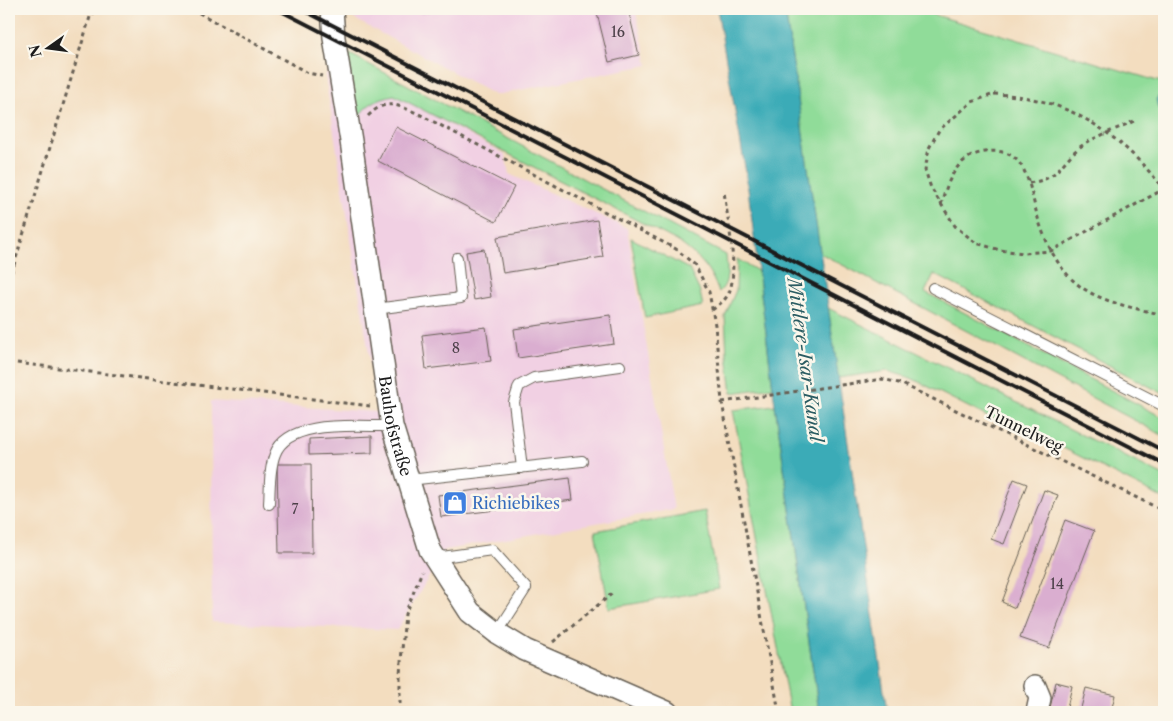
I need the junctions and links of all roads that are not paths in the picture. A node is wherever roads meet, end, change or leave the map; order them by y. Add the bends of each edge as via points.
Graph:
1 (332, 9) edge
2 (457, 258) dead end
3 (933, 288) dead end
4 (375, 309) junction
5 (620, 366) dead end
6 (1164, 406) edge
7 (391, 417) junction
8 (582, 461) dead end
9 (522, 468) junction
10 (409, 480) junction
11 (269, 504) dead end
12 (433, 554) junction
13 (497, 633) junction
14 (1035, 686) dead end
15 (641, 707) edge
16 (667, 712) edge
17 (1037, 712) edge

1 - 4 street, Bauhofstraße
2 - 4 lane via 461,298
3 - 6 lane
4 - 7 street, Bauhofstraße
5 - 9 lane via 534,378 519,386 514,402
7 - 10 street, Bauhofstraße
7 - 11 lane via 330,426 285,439 274,455
8 - 9 lane
9 - 10 lane
10 - 12 street, Bauhofstraße
12 - 13 street, Bauhofstraße via 470,612
12 - 13 lane via 492,550 526,588
13 - 15 street, Bauhofstraße
14 - 17 street via 1040,698
15 - 16 street, Bauhofstraße

